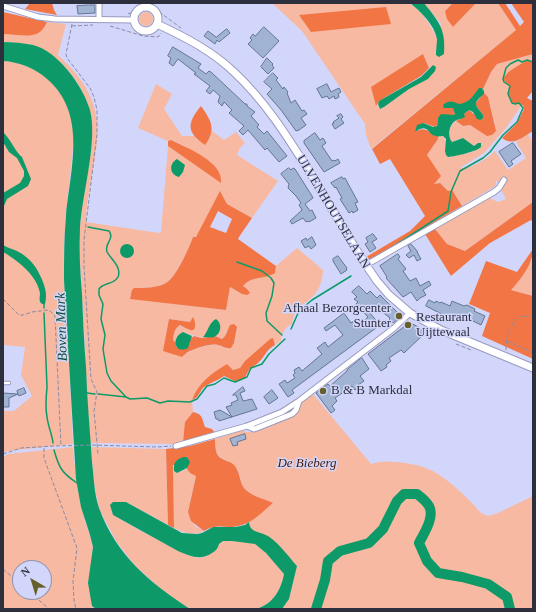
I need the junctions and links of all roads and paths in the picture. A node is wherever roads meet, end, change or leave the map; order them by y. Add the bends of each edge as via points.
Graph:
1 (99, 3) edge
2 (146, 5) edge
3 (3, 6) edge
4 (73, 20) junction
5 (122, 20) junction
6 (134, 20) junction
7 (99, 22) junction
8 (157, 24) junction
9 (106, 25) dead end
10 (72, 26) junction
11 (152, 30) junction
12 (161, 32) junction
13 (163, 33) dead end
14 (185, 33) dead end
15 (504, 180) dead end
16 (366, 265) junction
17 (3, 298) edge
18 (410, 313) junction
19 (533, 317) edge
20 (506, 341) dead end
21 (506, 350) dead end
22 (533, 353) edge
23 (533, 368) edge
24 (3, 383) edge
25 (9, 383) dead end
26 (97, 445) junction
27 (61, 446) junction
28 (176, 446) joint
29 (44, 447) junction
30 (3, 454) edge
31 (98, 454) dead end
32 (3, 569) edge
33 (12, 577) edge
34 (39, 600) edge
35 (49, 609) edge
36 (76, 609) edge

1 - 7 street
2 - 5 path
2 - 6 main road via 135,14
2 - 8 main road via 158,16
2 - 14 path via 158,11
3 - 4 street via 38,16
4 - 7 street
4 - 10 path
5 - 6 street
5 - 7 street
6 - 11 main road via 139,29
7 - 10 path
8 - 11 main road
8 - 16 main road, ULVENHOUTSELAAN via 204,48 234,71 256,95 283,129
9 - 12 path via 143,36 158,36
10 - 26 path via 67,58 90,88 97,110 97,134 84,240 91,379 97,392 94,411
11 - 12 path
12 - 13 path
15 - 16 street via 494,192
16 - 18 main road, ULVENHOUTSELAAN via 389,295
17 - 27 path via 19,315 48,310 54,316
18 - 23 main road, ULVENHOUTSELAAN via 441,330
18 - 28 street via 394,328 282,412 247,426
19 - 21 path via 521,316 514,322 506,339
20 - 22 path
24 - 25 lane
26 - 27 path
26 - 28 path
26 - 31 path
27 - 29 path
29 - 30 path via 21,448
29 - 36 path via 44,458 77,548 73,581
32 - 33 path
34 - 35 path

